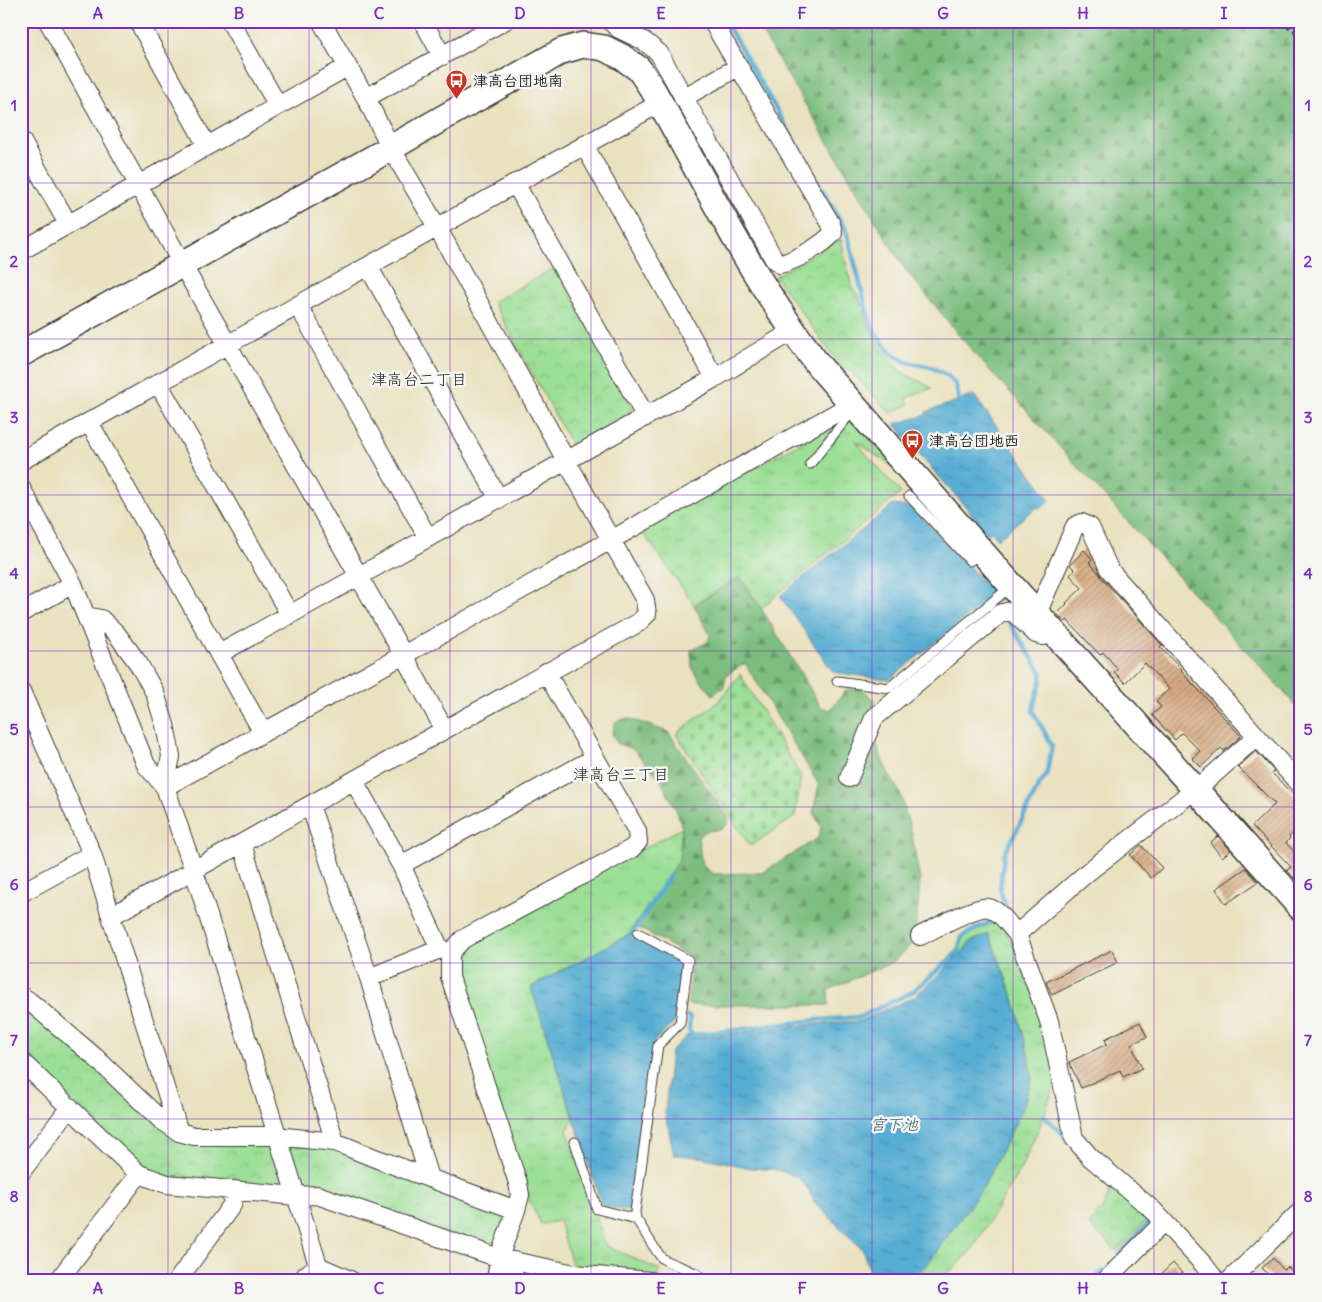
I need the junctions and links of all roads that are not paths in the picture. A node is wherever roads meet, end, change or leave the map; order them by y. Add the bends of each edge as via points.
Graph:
1 (48, 21) edge
2 (138, 21) edge
3 (230, 21) edge
4 (321, 21) edge
5 (423, 21) edge
6 (504, 21) edge
7 (610, 21) edge
8 (712, 21) edge
9 (442, 56) junction
10 (347, 67) junction
11 (738, 67) junction
12 (366, 98) junction
13 (672, 101) junction
14 (278, 106) junction
15 (21, 140) edge
16 (584, 145) junction
17 (207, 146) junction
18 (391, 148) junction
19 (515, 183) junction
20 (139, 185) junction
21 (68, 224) junction
22 (437, 227) junction
23 (21, 251) edge
24 (182, 264) junction
25 (368, 266) junction
26 (298, 305) junction
27 (793, 331) junction
28 (228, 345) junction
29 (21, 354) edge
30 (715, 378) junction
31 (158, 383) junction
32 (852, 404) junction
33 (646, 417) junction
34 (89, 422) junction
35 (21, 461) edge
36 (566, 462) junction
37 (810, 464) dead end
38 (21, 488) edge
39 (909, 496) dead end
40 (499, 499) junction
41 (428, 538) junction
42 (611, 540) junction
43 (982, 550) junction
44 (359, 576) junction
45 (73, 584) junction
46 (1012, 586) junction
47 (21, 613) edge
48 (290, 615) junction
49 (86, 616) junction
50 (1045, 622) junction
51 (219, 654) junction
52 (404, 656) junction
53 (546, 672) junction
54 (837, 682) dead end
55 (21, 691) edge
56 (444, 729) junction
57 (263, 733) junction
58 (1256, 737) junction
59 (594, 758) junction
60 (849, 778) dead end
61 (354, 781) junction
62 (1301, 786) edge
63 (165, 787) junction
64 (1196, 790) junction
65 (310, 805) junction
66 (242, 844) junction
67 (92, 854) junction
68 (401, 865) junction
69 (194, 871) junction
70 (21, 893) edge
71 (1301, 908) edge
72 (111, 916) junction
73 (1020, 931) junction
74 (638, 933) dead end
75 (920, 936) dead end
76 (445, 951) junction
77 (369, 978) junction
78 (21, 996) edge
79 (21, 1061) edge
80 (70, 1107) junction
81 (179, 1132) junction
82 (276, 1136) junction
83 (335, 1142) junction
84 (575, 1142) dead end
85 (21, 1172) edge
86 (139, 1174) junction
87 (429, 1178) junction
88 (234, 1190) junction
89 (296, 1196) junction
90 (516, 1210) junction
91 (1301, 1211) edge
92 (1159, 1217) junction
93 (636, 1218) junction
94 (499, 1258) junction
95 (320, 1274) edge
96 (58, 1281) edge
97 (177, 1281) edge
98 (302, 1281) edge
99 (352, 1281) edge
100 (496, 1281) edge
101 (517, 1281) edge
102 (650, 1281) edge
103 (705, 1281) edge
104 (1105, 1281) edge
105 (1216, 1281) edge
106 (1229, 1281) edge

1 - 20 street
2 - 17 street
3 - 14 street
4 - 10 street
5 - 9 street
6 - 9 street
7 - 13 street via 659,53
8 - 11 street
9 - 12 street
10 - 12 street
10 - 14 street
11 - 13 street
11 - 13 street via 834,233 788,263 780,264 774,259
12 - 18 street
13 - 16 street
13 - 18 street via 622,56 604,48 584,45 562,51
13 - 27 street via 733,234
14 - 17 street
15 - 21 street
16 - 19 street
16 - 30 street
17 - 20 street
18 - 22 street
18 - 24 street
19 - 22 street
19 - 33 street
20 - 21 street
20 - 24 street
21 - 23 street
22 - 25 street
22 - 36 street
24 - 28 street
24 - 29 street
25 - 26 street
25 - 40 street
26 - 28 street
26 - 41 street
27 - 30 street
27 - 32 street
28 - 31 street
28 - 44 street
30 - 33 street
31 - 34 street
31 - 48 street
32 - 37 lane via 846,418
32 - 42 street
32 - 43 street
33 - 36 street
34 - 35 street
34 - 51 street
36 - 40 street
36 - 42 street
38 - 45 street
39 - 43 lane via 970,561
40 - 41 street
41 - 44 street
42 - 52 street
42 - 53 street via 645,600 647,614 638,623
43 - 46 street
44 - 48 street
44 - 52 street
45 - 47 street
45 - 49 street
46 - 50 street
46 - 54 lane via 889,688
48 - 51 street
49 - 63 street via 146,765
49 - 63 street via 100,619 116,633 138,662 155,693 171,756
50 - 58 street via 1075,526 1082,523 1090,527 1114,576
50 - 60 street via 1044,636 1036,634 1012,611 1001,613 874,718
50 - 64 street
51 - 57 street
52 - 56 street
52 - 57 street
53 - 56 street
53 - 59 street
55 - 67 street
56 - 61 street
57 - 63 street
58 - 62 street
58 - 64 street
59 - 68 street
59 - 76 street via 637,831 638,842 631,849
61 - 65 street
61 - 68 street
63 - 69 street
64 - 71 street
64 - 73 street via 1089,871
65 - 66 street
65 - 77 street
66 - 69 street
66 - 83 street
67 - 70 street
67 - 72 street
68 - 76 street
69 - 72 street
69 - 82 street
72 - 81 street
73 - 75 street via 991,908 982,907
73 - 92 street via 1049,1021 1074,1138 1090,1158
74 - 93 lane via 688,960 680,1023 658,1045
76 - 77 street
76 - 90 street via 450,977 518,1183 520,1195
77 - 87 street
78 - 81 street via 30,1000 161,1120
79 - 80 street
80 - 85 street
80 - 86 street
81 - 82 street via 194,1136
82 - 83 street
82 - 89 street
83 - 87 street
84 - 93 lane via 597,1209
86 - 88 street via 167,1184
86 - 96 street
87 - 90 street
88 - 89 street
88 - 97 street via 232,1205
89 - 94 street via 318,1195
89 - 95 street
90 - 94 street
91 - 106 street
92 - 104 street
92 - 105 street
93 - 103 lane via 661,1258 702,1276
94 - 100 street
94 - 101 street
94 - 102 street via 575,1274
95 - 98 street via 306,1275
95 - 99 street

